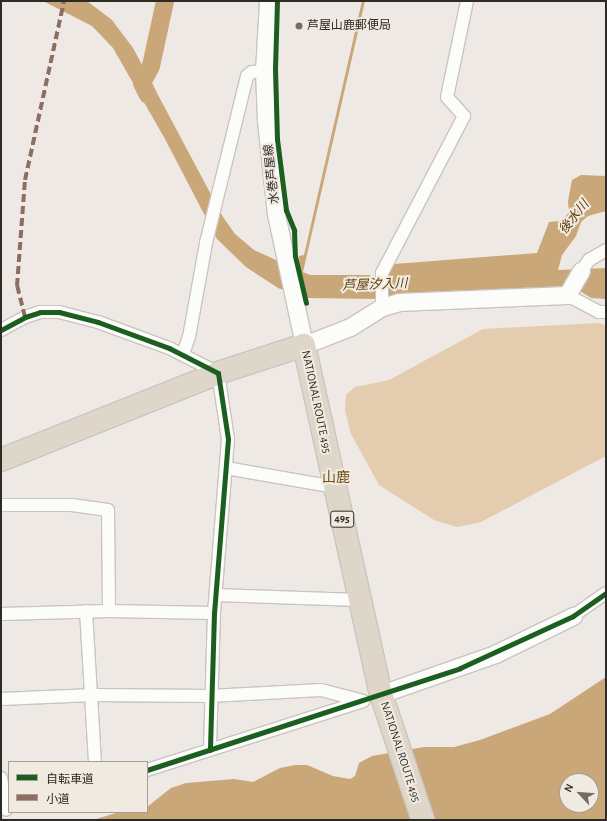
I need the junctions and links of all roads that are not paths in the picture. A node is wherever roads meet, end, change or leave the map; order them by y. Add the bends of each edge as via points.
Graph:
1 (268, 1) edge
2 (467, 1) edge
3 (264, 71) junction
4 (606, 250) edge
5 (581, 271) joint
6 (568, 293) junction
7 (383, 305) junction
8 (606, 312) edge
9 (1, 330) edge
10 (304, 345) junction
11 (183, 354) junction
12 (218, 373) junction
13 (1, 460) edge
14 (226, 468) junction
15 (334, 487) junction
16 (1, 505) edge
17 (606, 593) edge
18 (216, 594) junction
19 (359, 600) junction
20 (109, 610) junction
21 (86, 611) junction
22 (214, 613) junction
23 (1, 614) edge
24 (573, 616) joint
25 (93, 695) junction
26 (210, 696) junction
27 (372, 697) junction
28 (1, 699) edge
29 (210, 750) junction
30 (95, 761) edge
31 (148, 770) edge
32 (1, 778) edge
33 (5, 811) edge
34 (423, 820) edge

1 - 3 street, 水巻芦屋線
2 - 7 street via 447,97 464,116 382,273
3 - 10 street, 水巻芦屋線 via 266,121 276,214
3 - 11 street via 252,72 247,76 206,243 189,337
4 - 5 street via 589,260
5 - 6 street
6 - 7 street
6 - 8 street via 599,312
7 - 10 street via 350,328
9 - 11 street via 24,317 40,312 59,312 98,322
10 - 12 highway, NATIONAL ROUTE 495
10 - 15 highway, NATIONAL ROUTE 495 / 495
11 - 12 street
12 - 13 highway, NATIONAL ROUTE 495
12 - 14 street via 228,439
14 - 15 street
14 - 18 street
15 - 19 highway, NATIONAL ROUTE 495 / 495
16 - 20 street via 72,505 108,510
17 - 24 street
18 - 19 street
18 - 22 street
19 - 27 highway, NATIONAL ROUTE 495 / 495
20 - 21 street
20 - 22 street
21 - 23 street
21 - 25 street
22 - 26 street
24 - 27 street via 495,654
25 - 26 street
25 - 28 street
25 - 30 street
26 - 27 street via 321,690
26 - 29 street
27 - 29 street
27 - 34 highway, NATIONAL ROUTE 495 / 495
29 - 31 street
32 - 33 street

